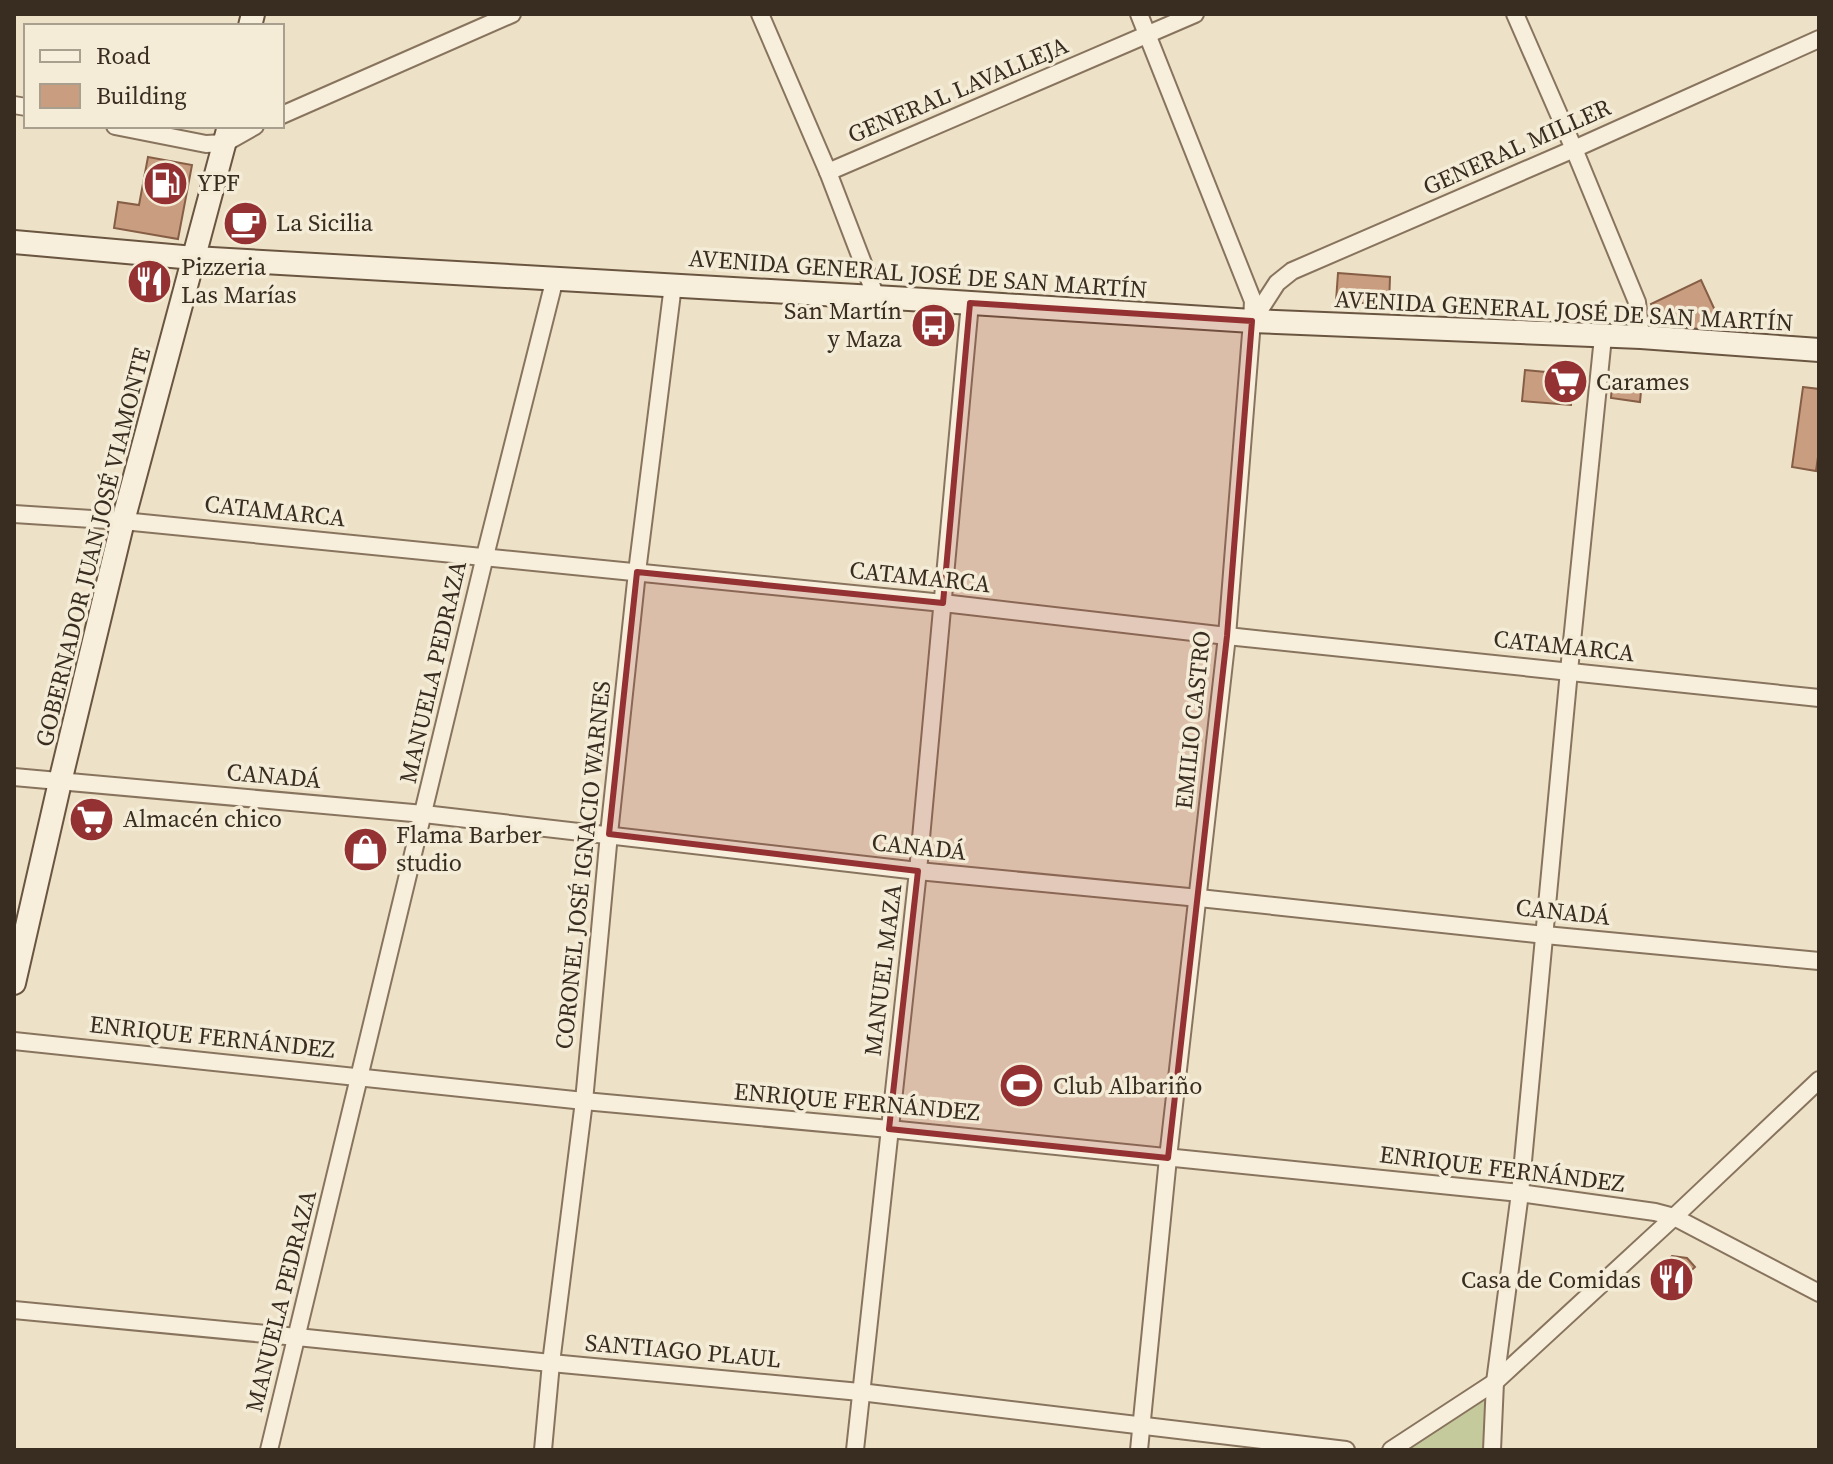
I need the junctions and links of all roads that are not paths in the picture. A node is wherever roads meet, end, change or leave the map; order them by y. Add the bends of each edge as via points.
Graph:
1 (512, 14) edge
2 (760, 14) edge
3 (1139, 14) edge
4 (1195, 14) edge
5 (1515, 14) edge
6 (1148, 34) junction
7 (1819, 39) edge
8 (284, 114) edge
9 (124, 128) edge
10 (248, 128) edge
11 (227, 134) edge
12 (1574, 149) junction
13 (828, 172) junction
14 (14, 242) edge
15 (194, 258) junction
16 (555, 278) junction
17 (673, 285) junction
18 (876, 297) junction
19 (970, 303) junction
20 (1252, 321) junction
21 (1603, 337) junction
22 (1641, 337) junction
23 (1819, 350) edge
24 (14, 514) edge
25 (123, 521) junction
26 (485, 556) junction
27 (637, 572) junction
28 (943, 603) junction
29 (1227, 636) junction
30 (1569, 671) junction
31 (1819, 698) edge
32 (14, 777) edge
33 (60, 782) junction
34 (424, 814) junction
35 (609, 834) junction
36 (918, 871) junction
37 (1199, 898) junction
38 (1545, 935) junction
39 (1819, 961) edge
40 (14, 983) edge
41 (14, 1041) edge
42 (360, 1077) junction
43 (1819, 1080) edge
44 (584, 1101) junction
45 (889, 1129) junction
46 (1168, 1158) junction
47 (1520, 1193) junction
48 (1674, 1217) junction
49 (1819, 1293) edge
50 (14, 1310) edge
51 (297, 1337) junction
52 (551, 1363) junction
53 (1495, 1382) junction
54 (860, 1392) junction
55 (1142, 1426) junction
56 (269, 1450) edge
57 (543, 1450) edge
58 (855, 1450) edge
59 (1139, 1450) edge
60 (1346, 1450) edge
61 (1391, 1450) edge
62 (1492, 1450) edge

1 - 8 street
2 - 13 street
3 - 6 street, EMILIO CASTRO
4 - 6 street, GENERAL LAVALLEJA
5 - 12 street
6 - 13 street, GENERAL LAVALLEJA
6 - 20 street, EMILIO CASTRO via 1253,301
7 - 12 street, GENERAL MILLER
9 - 11 street via 206,144
10 - 11 street
11 - 15 main road, GOBERNADOR JUAN JOSÉ VIAMONTE
12 - 20 street, GENERAL MILLER via 1292,271 1277,283
12 - 22 street via 1637,302
13 - 18 street
14 - 15 main road, AVENIDA GENERAL JOSÉ DE SAN MARTÍN
15 - 16 main road, AVENIDA GENERAL JOSÉ DE SAN MARTÍN
15 - 25 main road, GOBERNADOR JUAN JOSÉ VIAMONTE
16 - 17 main road, AVENIDA GENERAL JOSÉ DE SAN MARTÍN
16 - 26 street, MANUELA PEDRAZA
17 - 18 main road, AVENIDA GENERAL JOSÉ DE SAN MARTÍN
17 - 27 street, CORONEL JOSÉ IGNACIO WARNES
18 - 19 main road, AVENIDA GENERAL JOSÉ DE SAN MARTÍN
19 - 20 main road, AVENIDA GENERAL JOSÉ DE SAN MARTÍN
19 - 28 street, MANUEL MAZA
20 - 21 main road, AVENIDA GENERAL JOSÉ DE SAN MARTÍN
20 - 29 street, EMILIO CASTRO
21 - 22 main road, AVENIDA GENERAL JOSÉ DE SAN MARTÍN
21 - 30 street
22 - 23 main road, AVENIDA GENERAL JOSÉ DE SAN MARTÍN
24 - 25 street, CATAMARCA
25 - 26 street, CATAMARCA
25 - 33 main road, GOBERNADOR JUAN JOSÉ VIAMONTE
26 - 27 street, CATAMARCA
26 - 34 street, MANUELA PEDRAZA
27 - 28 street, CATAMARCA
27 - 35 street, CORONEL JOSÉ IGNACIO WARNES
28 - 29 street, CATAMARCA
28 - 36 street, MANUEL MAZA
29 - 30 street, CATAMARCA
29 - 37 street, EMILIO CASTRO
30 - 31 street, CATAMARCA
30 - 38 street
32 - 33 street, CANADÁ
33 - 34 street, CANADÁ
33 - 40 main road, GOBERNADOR JUAN JOSÉ VIAMONTE
34 - 35 street, CANADÁ
34 - 42 street, MANUELA PEDRAZA
35 - 36 street, CANADÁ
35 - 44 street, CORONEL JOSÉ IGNACIO WARNES
36 - 37 street, CANADÁ
36 - 45 street, MANUEL MAZA
37 - 38 street, CANADÁ
37 - 46 street, EMILIO CASTRO
38 - 39 street, CANADÁ
38 - 47 street
41 - 42 street, ENRIQUE FERNÁNDEZ
42 - 44 street, ENRIQUE FERNÁNDEZ
42 - 51 street, MANUELA PEDRAZA
43 - 48 street
44 - 45 street, ENRIQUE FERNÁNDEZ
44 - 52 street, CORONEL JOSÉ IGNACIO WARNES
45 - 46 street, ENRIQUE FERNÁNDEZ
45 - 54 street, MANUEL MAZA
46 - 47 street, ENRIQUE FERNÁNDEZ
46 - 55 street, EMILIO CASTRO
47 - 48 street, ENRIQUE FERNÁNDEZ
47 - 53 street
48 - 49 street, ENRIQUE FERNÁNDEZ
48 - 53 street
50 - 51 street, SANTIAGO PLAUL
51 - 52 street, SANTIAGO PLAUL
51 - 56 street, MANUELA PEDRAZA
52 - 54 street, SANTIAGO PLAUL
52 - 57 street, CORONEL JOSÉ IGNACIO WARNES
53 - 61 street
53 - 62 street
54 - 55 street, SANTIAGO PLAUL
54 - 58 street, MANUEL MAZA
55 - 59 street, EMILIO CASTRO
55 - 60 street, SANTIAGO PLAUL

